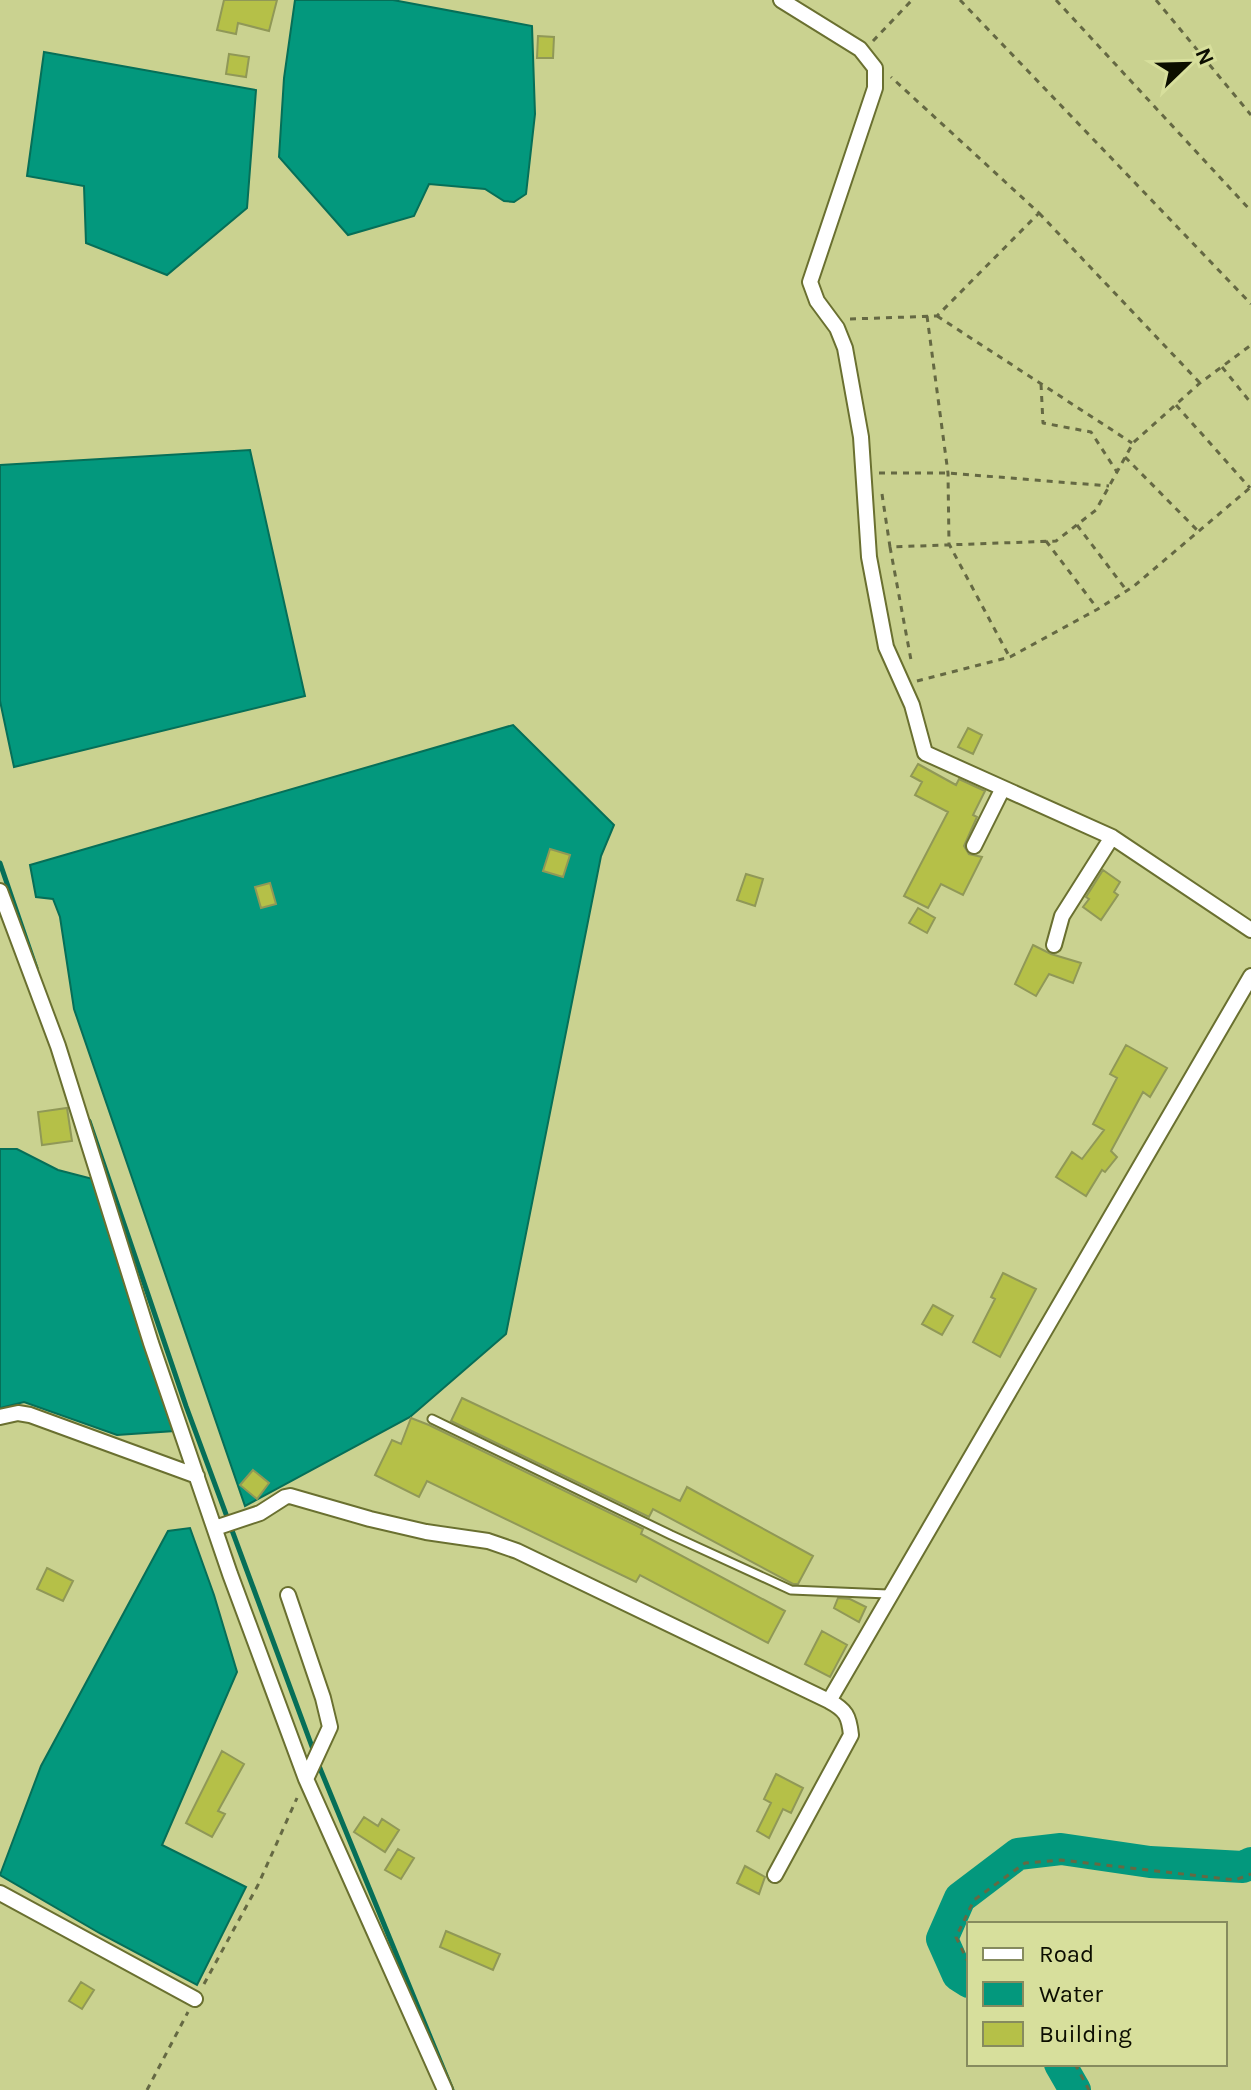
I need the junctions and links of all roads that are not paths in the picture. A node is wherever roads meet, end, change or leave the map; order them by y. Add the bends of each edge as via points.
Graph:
1 (781, 0) edge
2 (1003, 788) junction
3 (1112, 837) junction
4 (974, 846) dead end
5 (0, 891) edge
6 (1251, 930) edge
7 (1054, 945) dead end
8 (1251, 976) edge
9 (0, 1417) edge
10 (432, 1419) dead end
11 (197, 1476) junction
12 (225, 1525) junction
13 (888, 1594) junction
14 (288, 1595) dead end
15 (829, 1701) junction
16 (306, 1779) junction
17 (775, 1875) dead end
18 (0, 1893) edge
19 (195, 1999) road end
20 (445, 2090) edge

1 - 2 street via 860,49 875,68 875,88 810,282 845,348 861,437 869,557 886,647 912,705 925,753
2 - 3 street
2 - 4 street
3 - 6 street
3 - 7 street via 1062,916
5 - 11 street via 58,1046
8 - 13 street
9 - 11 street via 30,1415
10 - 13 lane via 791,1590
11 - 12 street
12 - 15 street via 285,1497 297,1497 426,1532 488,1541
12 - 16 street via 230,1574
13 - 15 street
14 - 16 street via 330,1727
15 - 17 street via 849,1715 851,1735
16 - 20 street
18 - 19 street

